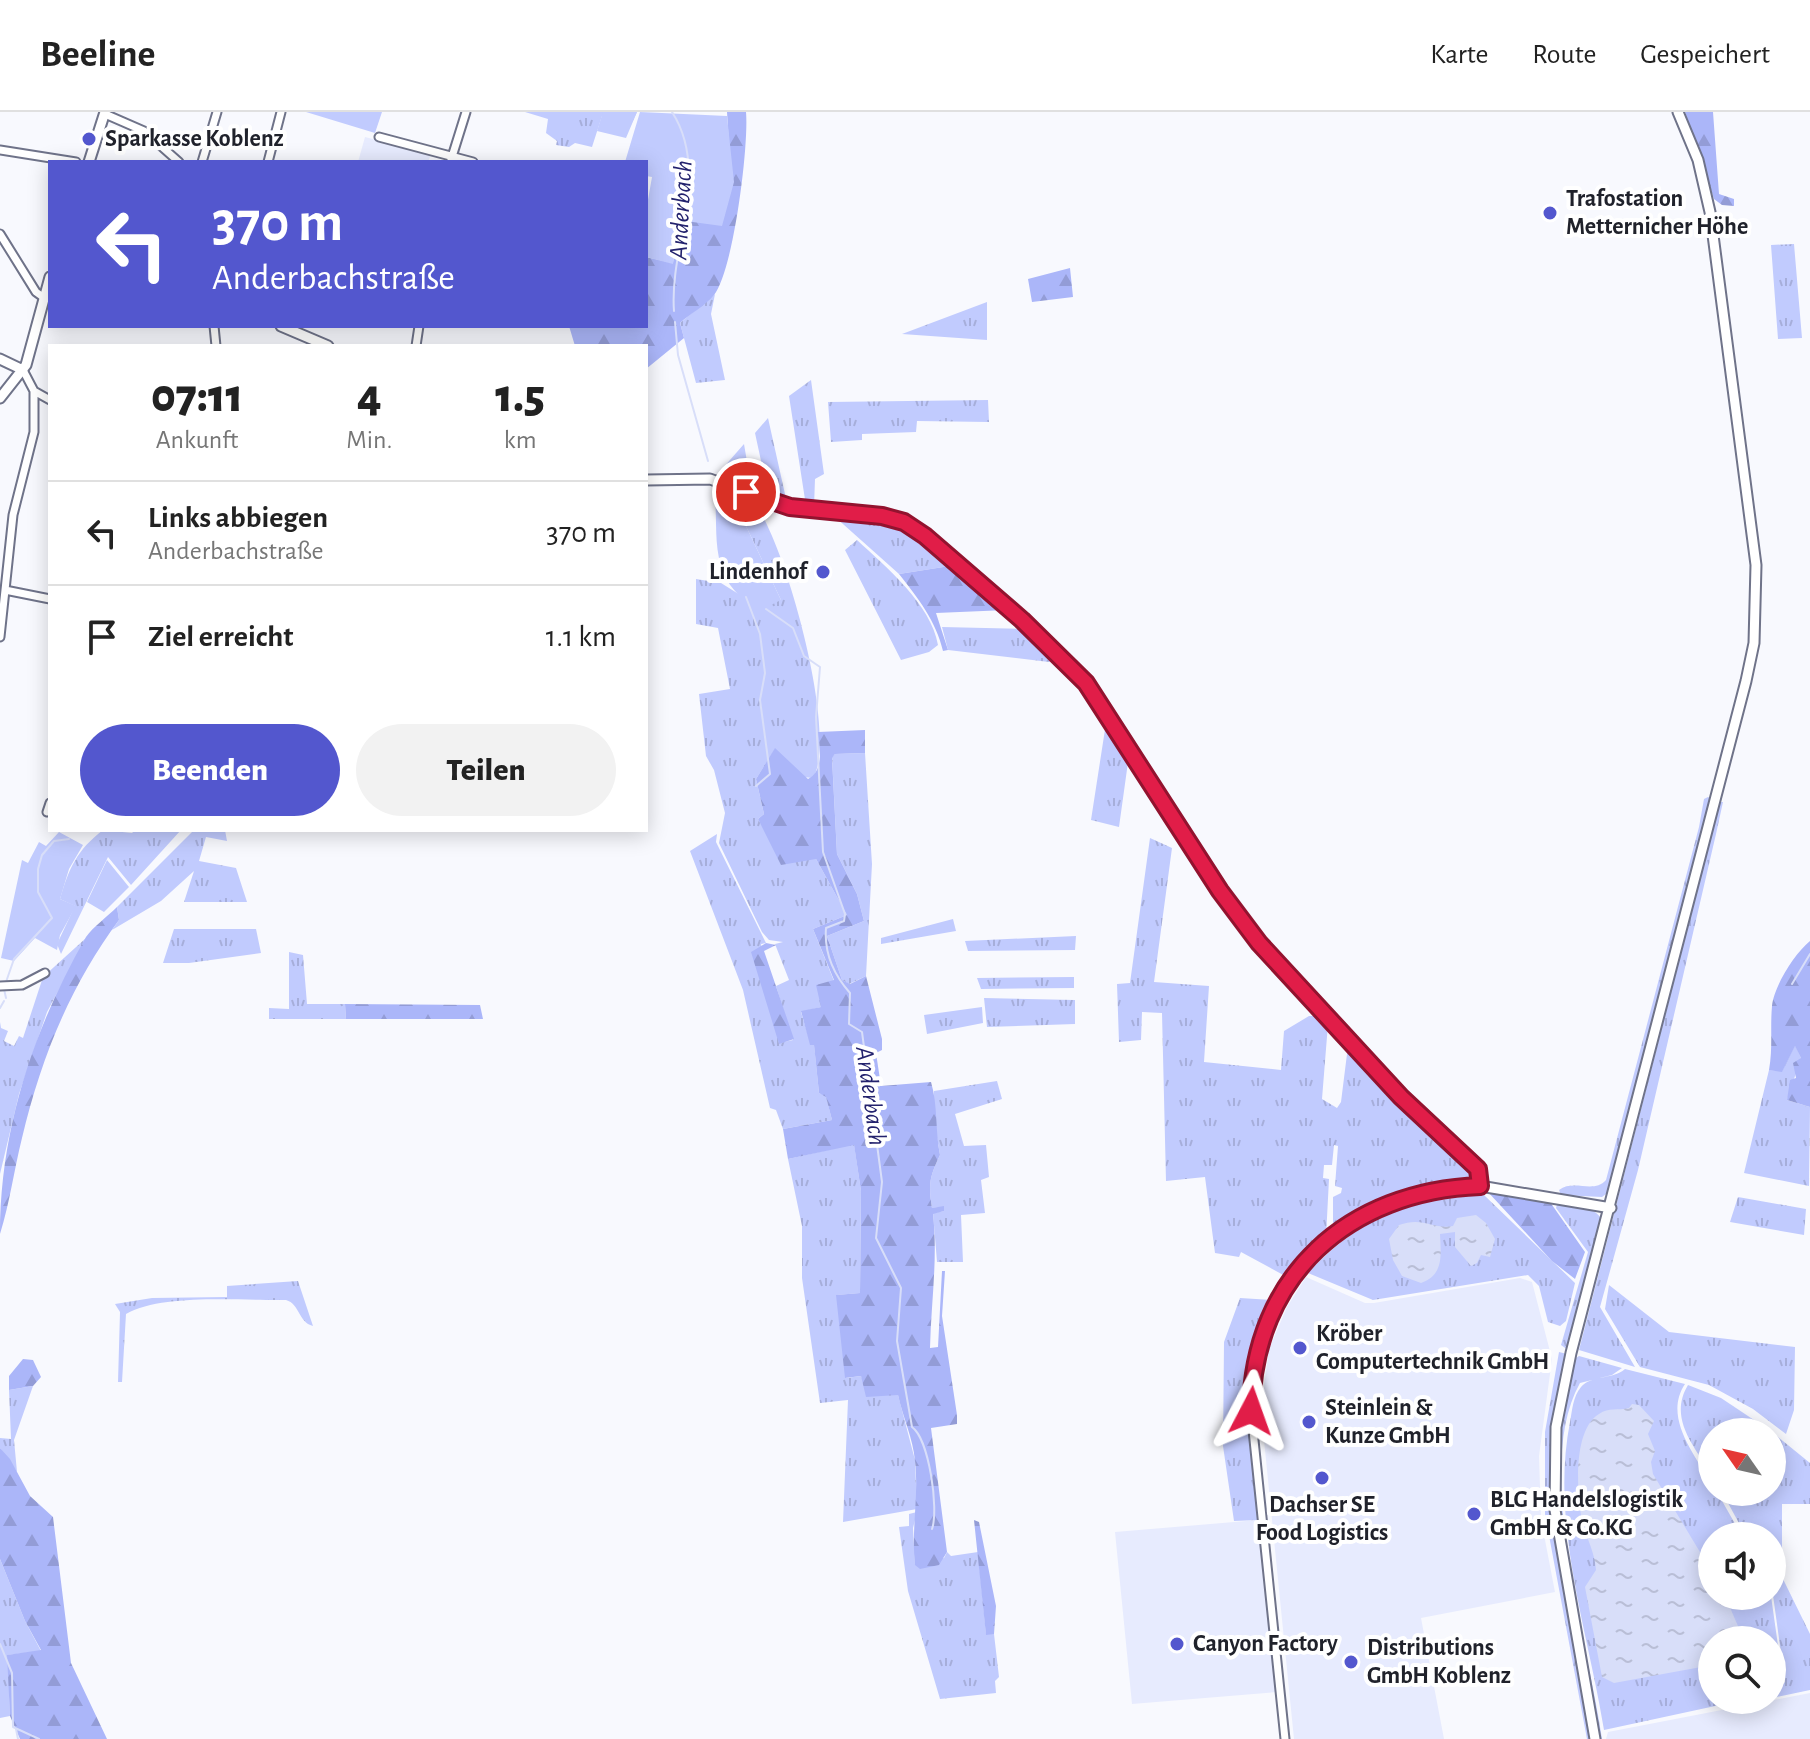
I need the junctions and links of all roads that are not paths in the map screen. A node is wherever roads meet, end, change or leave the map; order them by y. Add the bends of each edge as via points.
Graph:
1 (217, 112) edge
2 (281, 112) edge
3 (466, 112) edge
4 (1678, 112) edge
5 (105, 113) edge
6 (379, 137) dead end
7 (95, 146) junction
8 (0, 150) edge
9 (63, 160) edge
10 (90, 160) edge
11 (96, 160) edge
12 (177, 160) edge
13 (203, 160) edge
14 (269, 160) edge
15 (451, 160) edge
16 (0, 234) edge
17 (47, 297) edge
18 (286, 328) edge
19 (323, 344) edge
20 (0, 359) edge
21 (23, 370) junction
22 (34, 391) junction
23 (0, 398) edge
24 (48, 399) edge
25 (648, 480) edge
26 (5, 590) junction
27 (48, 599) edge
28 (0, 637) edge
29 (48, 809) edge
30 (47, 812) dead end
31 (45, 973) dead end
32 (0, 986) edge
33 (1480, 1186) junction
34 (1611, 1208) junction
35 (1285, 1739) edge
36 (1595, 1739) edge

1 - 13 street
2 - 14 street
3 - 15 street
4 - 34 main road via 1698,160 1710,212 1757,604 1746,681
5 - 7 main road
5 - 12 street via 144,131
6 - 15 street
7 - 10 main road
7 - 11 main road
8 - 9 street
16 - 17 street via 32,287
17 - 21 main road
18 - 19 main road
20 - 21 main road
21 - 22 street
21 - 23 main road
22 - 24 street
22 - 26 street via 34,432 13,515
25 - 33 main road via 710,479 790,507 895,519 932,541 1086,683 1259,943 1401,1097 1478,1169
26 - 27 street
26 - 28 street
29 - 30 street
31 - 32 street via 22,985
33 - 34 main road
33 - 35 street via 1415,1194 1347,1225 1299,1269 1268,1320 1254,1373 1251,1411
34 - 36 main road via 1563,1388 1553,1469 1562,1557

